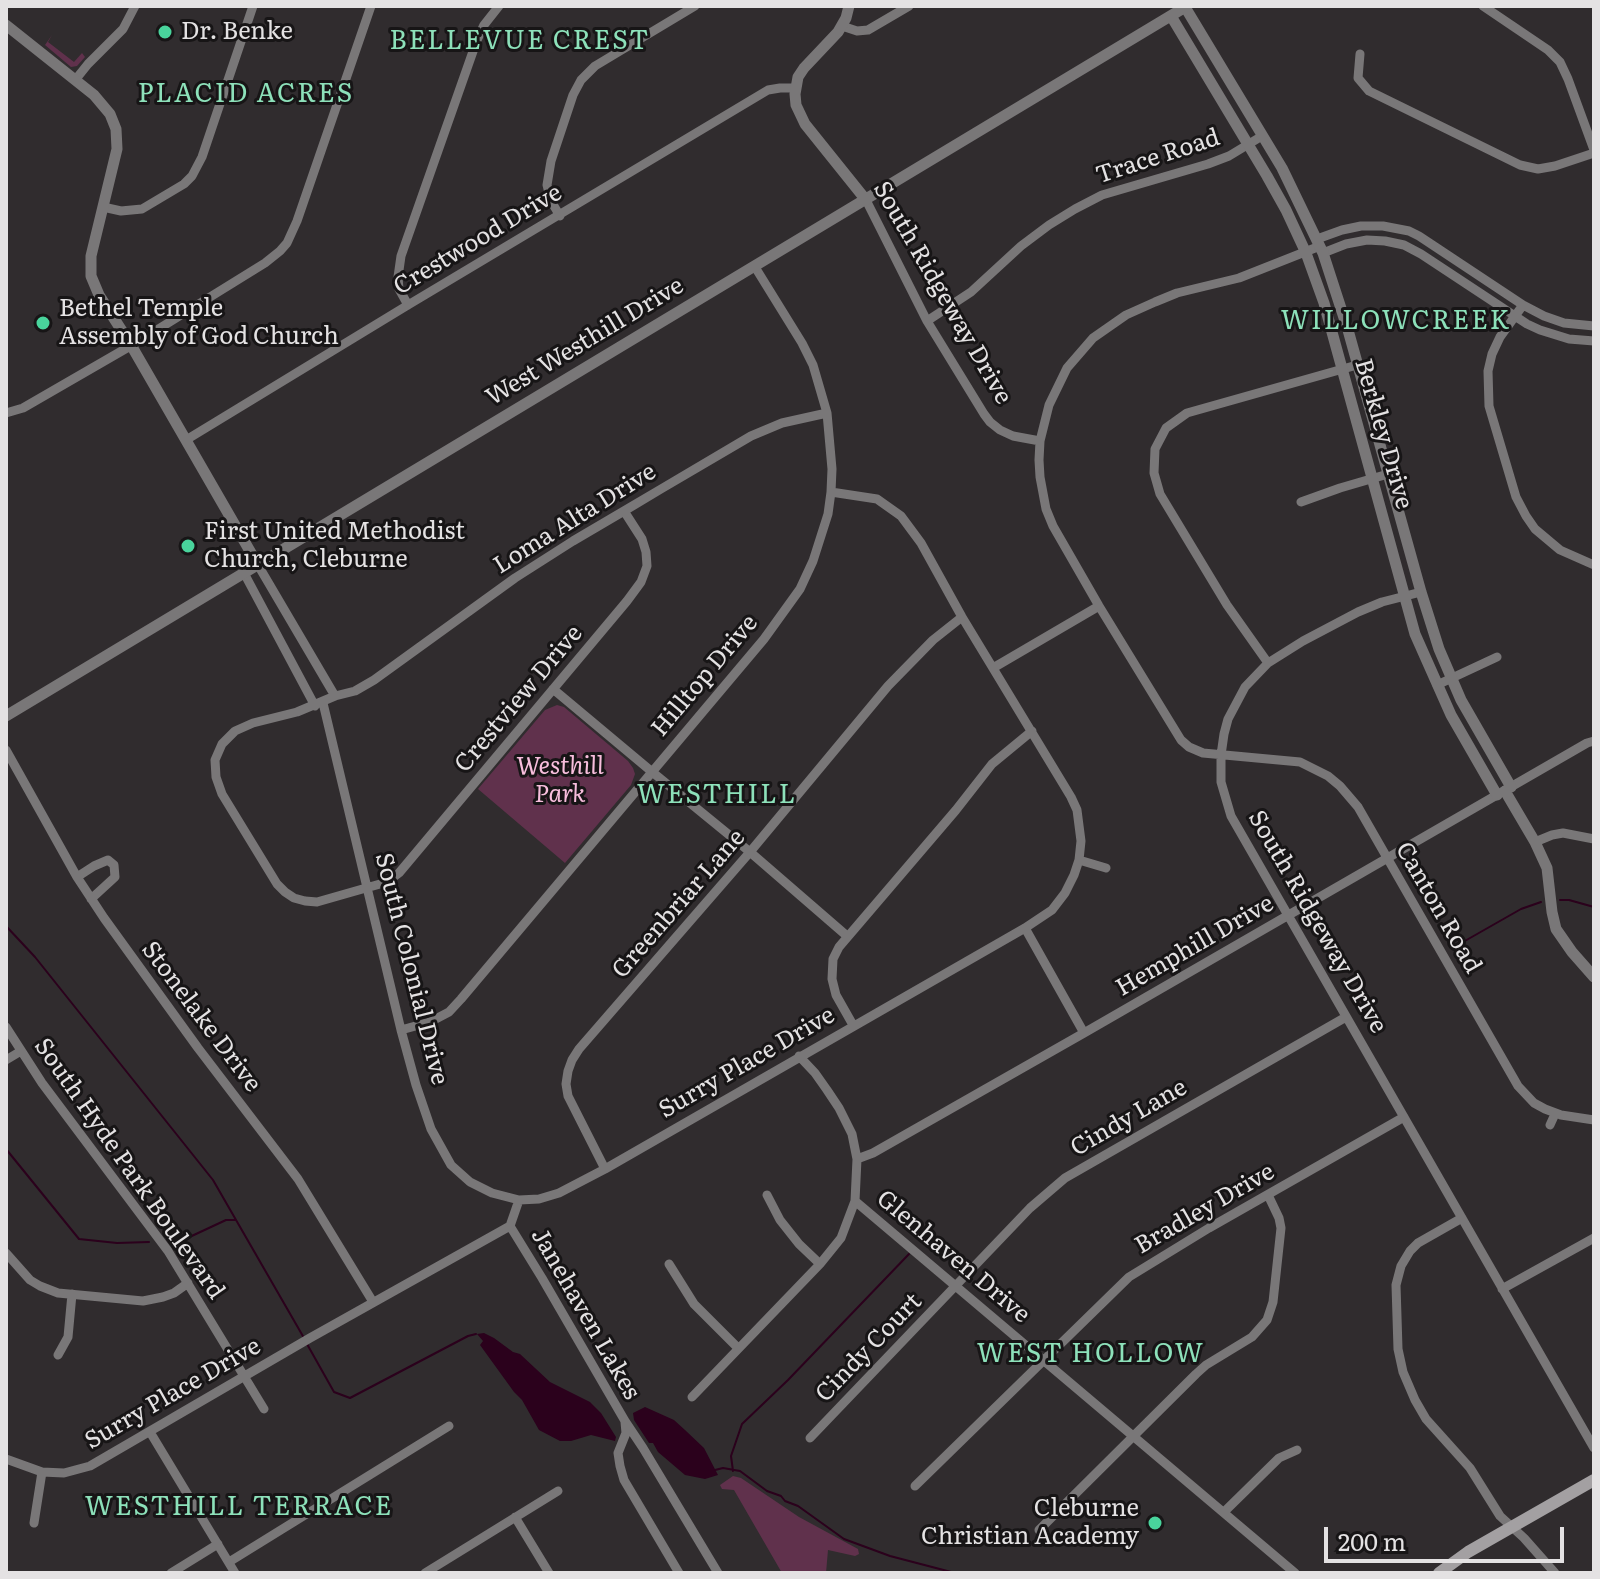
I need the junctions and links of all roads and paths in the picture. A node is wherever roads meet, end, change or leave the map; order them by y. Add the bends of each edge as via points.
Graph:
1 (135, 6) edge
2 (253, 6) edge
3 (371, 6) edge
4 (499, 6) edge
5 (695, 6) edge
6 (849, 6) edge
7 (909, 6) edge
8 (1186, 6) edge
9 (1483, 6) edge
10 (1168, 11) edge
11 (6, 25) edge
12 (842, 26) junction
13 (1360, 54) dead end
14 (76, 79) junction
15 (795, 88) junction
16 (1262, 136) junction
17 (1248, 145) junction
18 (1594, 151) edge
19 (866, 200) junction
20 (103, 207) junction
21 (560, 216) junction
22 (1320, 246) junction
23 (1306, 253) junction
24 (755, 267) junction
25 (408, 305) junction
26 (1523, 305) junction
27 (1515, 317) junction
28 (927, 321) junction
29 (1594, 326) edge
30 (1594, 341) edge
31 (131, 345) junction
32 (1357, 365) junction
33 (1342, 369) junction
34 (6, 413) edge
35 (827, 413) junction
36 (186, 440) junction
37 (1040, 441) junction
38 (1388, 474) junction
39 (1372, 478) junction
40 (831, 492) junction
41 (1301, 502) dead end
42 (624, 511) junction
43 (258, 565) junction
44 (1594, 565) edge
45 (244, 573) junction
46 (1421, 592) junction
47 (1405, 596) junction
48 (1099, 606) junction
49 (962, 617) junction
50 (1497, 657) dead end
51 (1268, 663) junction
52 (993, 668) junction
53 (1452, 678) junction
54 (1437, 685) junction
55 (553, 689) junction
56 (335, 696) junction
57 (319, 704) junction
58 (6, 716) edge
59 (1032, 731) junction
60 (1594, 741) edge
61 (6, 750) edge
62 (1221, 755) junction
63 (651, 771) junction
64 (1504, 791) junction
65 (1594, 839) edge
66 (1535, 842) junction
67 (750, 852) junction
68 (1079, 860) junction
69 (1387, 860) junction
70 (1106, 868) dead end
71 (77, 877) junction
72 (368, 888) junction
73 (91, 899) junction
74 (1288, 915) junction
75 (1025, 928) junction
76 (847, 936) junction
77 (1594, 977) edge
78 (1346, 1017) junction
79 (853, 1025) junction
80 (6, 1027) edge
81 (401, 1030) junction
82 (1084, 1033) junction
83 (21, 1051) junction
84 (799, 1056) junction
85 (6, 1060) edge
86 (1555, 1114) junction
87 (1404, 1117) junction
88 (1594, 1120) edge
89 (1550, 1125) dead end
90 (857, 1159) junction
91 (605, 1169) junction
92 (767, 1195) dead end
93 (1268, 1195) junction
94 (519, 1200) junction
95 (855, 1201) junction
96 (1462, 1218) junction
97 (510, 1226) junction
98 (1594, 1238) edge
99 (6, 1253) edge
100 (669, 1264) dead end
101 (820, 1264) junction
102 (188, 1283) junction
103 (957, 1286) junction
104 (1502, 1289) junction
105 (72, 1294) junction
106 (373, 1302) junction
107 (738, 1348) junction
108 (58, 1355) dead end
109 (1044, 1359) junction
110 (245, 1375) junction
111 (692, 1397) dead end
112 (264, 1409) dead end
113 (449, 1426) dead end
114 (628, 1428) junction
115 (150, 1432) junction
116 (1133, 1437) junction
117 (810, 1438) dead end
118 (1594, 1448) edge
119 (1297, 1450) dead end
120 (6, 1459) edge
121 (42, 1472) junction
122 (1594, 1480) edge
123 (915, 1486) dead end
124 (558, 1491) dead end
125 (1224, 1512) junction
126 (515, 1517) junction
127 (34, 1523) dead end
128 (1512, 1527) junction
129 (1039, 1530) dead end
130 (218, 1544) junction
131 (229, 1562) junction
132 (171, 1573) edge
133 (235, 1573) edge
134 (425, 1573) edge
135 (549, 1573) edge
136 (679, 1573) edge
137 (718, 1573) edge
138 (1295, 1573) edge
139 (1439, 1573) edge
140 (1555, 1573) edge

1 - 14 street via 123,29
2 - 20 street via 192,176 142,209
3 - 31 street via 287,243 265,263
4 - 25 street via 477,40 401,256 399,289
5 - 21 street via 595,66 581,80 547,185
6 - 12 street
7 - 12 street via 868,30
8 - 10 street, West Westhill Drive
8 - 16 street, Berkley Drive
9 - 18 street via 1560,62
10 - 17 street, Berkley Drive
10 - 19 street, West Westhill Drive
11 - 14 street
12 - 15 street via 804,68
13 - 18 street via 1358,78 1369,91 1520,165 1555,166
14 - 20 street via 106,106 116,129 117,149
15 - 19 street, South Ridgeway Drive via 805,124
15 - 21 street, Crestwood Drive via 768,90
16 - 17 street, Trace Road
16 - 22 street, Berkley Drive
17 - 23 street, Berkley Drive
17 - 28 street, Trace Road via 1075,209
19 - 24 street, West Westhill Drive
19 - 28 street, South Ridgeway Drive
20 - 31 street via 91,276
21 - 25 street, Crestwood Drive
22 - 23 street
22 - 26 street via 1342,230 1361,226 1409,231
22 - 27 street via 1367,240 1404,245
22 - 32 street, Berkley Drive
23 - 33 street, Berkley Drive
23 - 37 street via 1166,297 1111,325 1067,368 1049,405
24 - 35 street, Hilltop Drive via 813,365
24 - 43 street, West Westhill Drive
25 - 36 street, Crestwood Drive
26 - 27 street
26 - 29 street via 1564,323
27 - 30 street via 1554,335
27 - 44 street via 1492,354 1487,389 1516,497 1535,529 1560,550
28 - 37 street, South Ridgeway Drive via 990,422 1013,436
31 - 34 street
31 - 36 street
32 - 33 street
32 - 38 street, Berkley Drive
33 - 39 street, Berkley Drive
33 - 51 street via 1187,413 1166,428 1155,449 1160,494
35 - 40 street, Hilltop Drive
35 - 42 street, Loma Alta Drive via 751,436
36 - 43 street
37 - 48 street via 1046,509
38 - 39 street
38 - 46 street, Berkley Drive
39 - 41 street
39 - 47 street, Berkley Drive
40 - 49 street, Surry Place Drive via 877,499 901,516
40 - 63 street, Hilltop Drive via 823,532 800,589
42 - 55 street, Crestview Drive via 646,552 641,582
42 - 56 street, Loma Alta Drive via 515,578 374,680
43 - 45 street, West Westhill Drive
43 - 56 street
45 - 57 street, South Colonial Drive
45 - 58 street, West Westhill Drive
46 - 47 street, South Ridgeway Drive
46 - 53 street, Berkley Drive
47 - 51 street, South Ridgeway Drive via 1358,612
47 - 54 street, Berkley Drive
48 - 52 street
48 - 62 street via 1181,740 1203,753
49 - 52 street, Surry Place Drive
49 - 67 street, Greenbriar Lane via 888,686
50 - 53 street
51 - 62 street, South Ridgeway Drive via 1236,702
52 - 59 street, Surry Place Drive
53 - 54 street
53 - 64 street, Berkley Drive
54 - 64 street, Berkley Drive via 1451,715
55 - 63 street
55 - 72 street, Crestview Drive via 399,873
56 - 57 street, Loma Alta Drive
57 - 72 street, South Colonial Drive
57 - 72 street, Crestview Drive via 235,731 215,760 216,777 285,892 317,902
59 - 68 street, Surry Place Drive via 1077,810
59 - 76 street via 992,764
60 - 64 street, Hemphill Drive
61 - 71 street, Stonelake Drive
62 - 69 street, Canton Road via 1300,762 1328,776 1358,807
62 - 74 street, South Ridgeway Drive via 1221,782 1231,816
63 - 67 street
63 - 81 street, Hilltop Drive via 449,1012
64 - 66 street, Berkley Drive
64 - 69 street, Hemphill Drive
65 - 66 street via 1563,833
66 - 77 street, Berkley Drive via 1547,868 1556,929
67 - 76 street
67 - 91 street, Greenbriar Lane via 572,1060 568,1096
68 - 70 street
68 - 75 street, Surry Place Drive via 1052,910
69 - 74 street, Hemphill Drive
69 - 86 street, Canton Road via 1518,1086
71 - 73 street, Stonelake Drive
71 - 73 street via 108,860 114,865 115,877
72 - 81 street, South Colonial Drive
73 - 106 street, Stonelake Drive via 298,1179
74 - 78 street, South Ridgeway Drive
74 - 82 street, Hemphill Drive
75 - 79 street, Surry Place Drive
75 - 82 street
76 - 79 street via 833,959 832,979
78 - 87 street, South Ridgeway Drive
78 - 103 street, Cindy Lane via 1065,1178
79 - 84 street, Surry Place Drive
80 - 83 street, South Hyde Park Boulevard
81 - 94 street, South Colonial Drive via 423,1109 451,1165 470,1182
82 - 90 street, Hemphill Drive
83 - 85 street
83 - 102 street, South Hyde Park Boulevard
84 - 90 street, Glenhaven Drive via 839,1108
84 - 91 street, Surry Place Drive
86 - 88 street, Canton Road
86 - 89 street
87 - 93 street, Bradley Drive
87 - 96 street, South Ridgeway Drive
90 - 95 street, Glenhaven Drive
91 - 94 street, Surry Place Drive via 559,1193
92 - 101 street via 790,1234
93 - 109 street, Bradley Drive via 1136,1271
93 - 116 street via 1281,1228 1267,1320 1252,1337 1206,1365
94 - 97 street
95 - 101 street via 841,1238
95 - 103 street, Glenhaven Drive
96 - 104 street, South Ridgeway Drive
96 - 128 street via 1418,1243 1401,1266 1396,1285 1398,1349 1426,1419
97 - 106 street, Surry Place Drive
97 - 114 street, Janehaven Lakes
98 - 104 street
99 - 105 street via 30,1280
100 - 107 street via 694,1304
101 - 107 street
102 - 105 street via 154,1300
102 - 110 street, South Hyde Park Boulevard
103 - 109 street, Glenhaven Drive
103 - 117 street, Cindy Court
104 - 118 street, South Ridgeway Drive
105 - 108 street via 68,1337
106 - 110 street, Surry Place Drive
107 - 111 street
109 - 116 street, Glenhaven Drive
109 - 123 street, Bradley Drive
110 - 112 street, South Hyde Park Boulevard
110 - 115 street, Surry Place Drive
113 - 131 street
114 - 136 street via 618,1453 624,1480
114 - 137 street, Janehaven Lakes
115 - 121 street, Surry Place Drive via 90,1466
115 - 130 street
116 - 125 street, Glenhaven Drive
116 - 129 street
119 - 125 street via 1279,1458
120 - 121 street, Surry Place Drive
121 - 127 street
122 - 128 main road
124 - 126 street
125 - 138 street, Glenhaven Drive
126 - 134 street
126 - 135 street
128 - 139 main road
128 - 140 street
130 - 131 street
130 - 132 street
131 - 133 street

